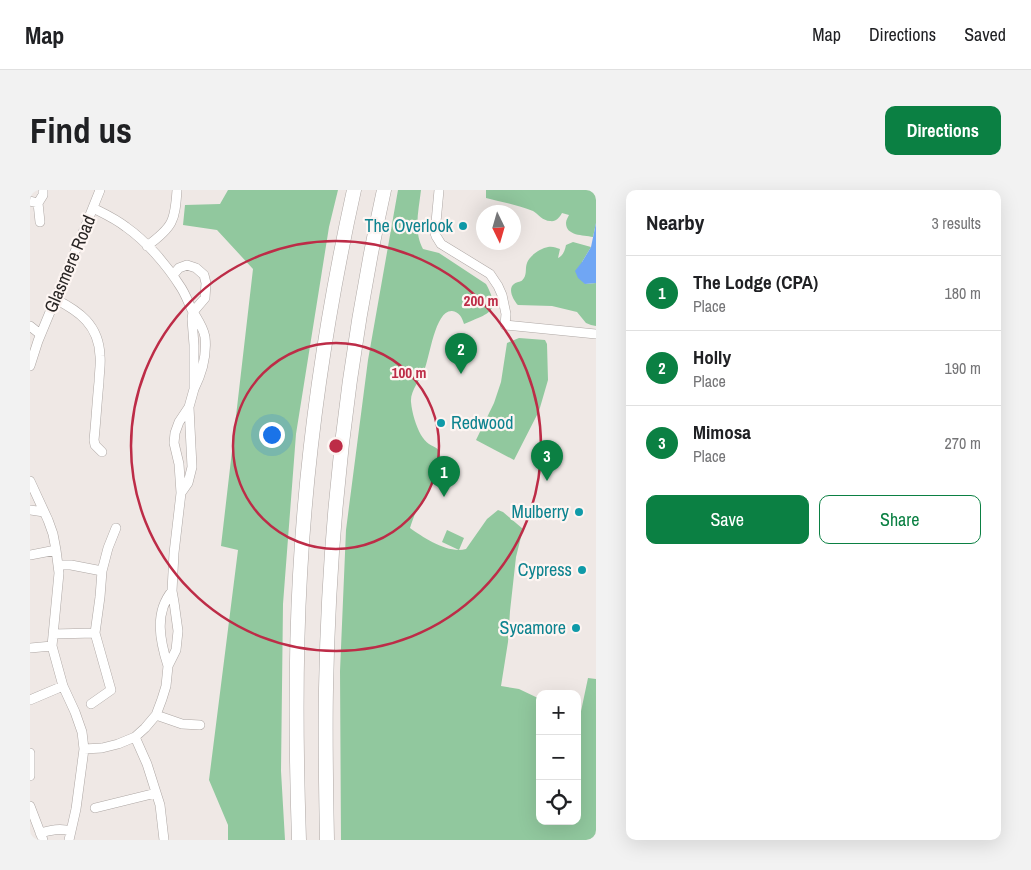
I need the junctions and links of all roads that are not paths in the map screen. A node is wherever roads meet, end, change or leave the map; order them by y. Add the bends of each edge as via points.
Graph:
1 (43, 190) edge
2 (100, 190) edge
3 (177, 190) edge
4 (354, 190) edge
5 (384, 190) edge
6 (439, 190) edge
7 (34, 202) edge
8 (93, 208) junction
9 (40, 222) dead end
10 (147, 246) junction
11 (173, 275) junction
12 (55, 299) junction
13 (193, 312) junction
14 (30, 326) edge
15 (40, 334) junction
16 (596, 334) edge
17 (30, 366) edge
18 (189, 407) junction
19 (102, 452) dead end
20 (30, 481) edge
21 (181, 492) junction
22 (30, 510) edge
23 (44, 512) junction
24 (116, 528) dead end
25 (56, 550) junction
26 (30, 555) edge
27 (58, 565) junction
28 (102, 571) junction
29 (172, 591) junction
30 (160, 630) junction
31 (178, 631) junction
32 (95, 633) junction
33 (53, 634) junction
34 (52, 646) junction
35 (30, 648) edge
36 (168, 666) junction
37 (63, 686) junction
38 (30, 700) edge
39 (91, 704) dead end
40 (156, 715) junction
41 (200, 726) dead end
42 (135, 738) junction
43 (84, 749) junction
44 (30, 753) edge
45 (30, 776) edge
46 (156, 793) junction
47 (30, 806) edge
48 (96, 808) dead end
49 (70, 835) edge
50 (41, 836) edge
51 (164, 840) edge
52 (300, 840) edge
53 (327, 840) edge

1 - 7 street via 43,195
2 - 8 street, Glasmere Road
3 - 10 street via 172,222
4 - 52 highway via 323,356 305,510 297,652
5 - 53 highway via 353,360 335,513 326,689
6 - 16 street via 436,236 441,244 490,274 502,295 505,325
7 - 9 street
8 - 10 street via 127,227
8 - 12 street, Glasmere Road
10 - 11 street
11 - 13 street
11 - 13 street via 187,265 204,275 205,298
12 - 15 street, Glasmere Road
12 - 19 street via 80,314 98,341 100,357 94,440
13 - 18 street via 194,389
14 - 15 street
15 - 17 street, Glasmere Road
18 - 21 street via 192,467 188,483
18 - 21 street via 179,422 174,443
20 - 23 street
21 - 29 street
22 - 23 street
23 - 25 street
24 - 28 street
25 - 26 street
25 - 27 street
27 - 28 street
27 - 33 street
28 - 32 street
29 - 30 street via 164,605
29 - 31 street
30 - 31 street
30 - 36 street
31 - 36 street via 176,650
32 - 33 street
32 - 39 street via 111,690
33 - 34 street
34 - 35 street
34 - 37 street
36 - 40 street
37 - 38 street
37 - 43 street via 82,732
40 - 41 street
40 - 42 street
42 - 43 street via 102,748
42 - 46 street
43 - 49 street
44 - 45 street
46 - 48 street
46 - 51 street
47 - 50 street
49 - 50 street via 61,829 53,829

